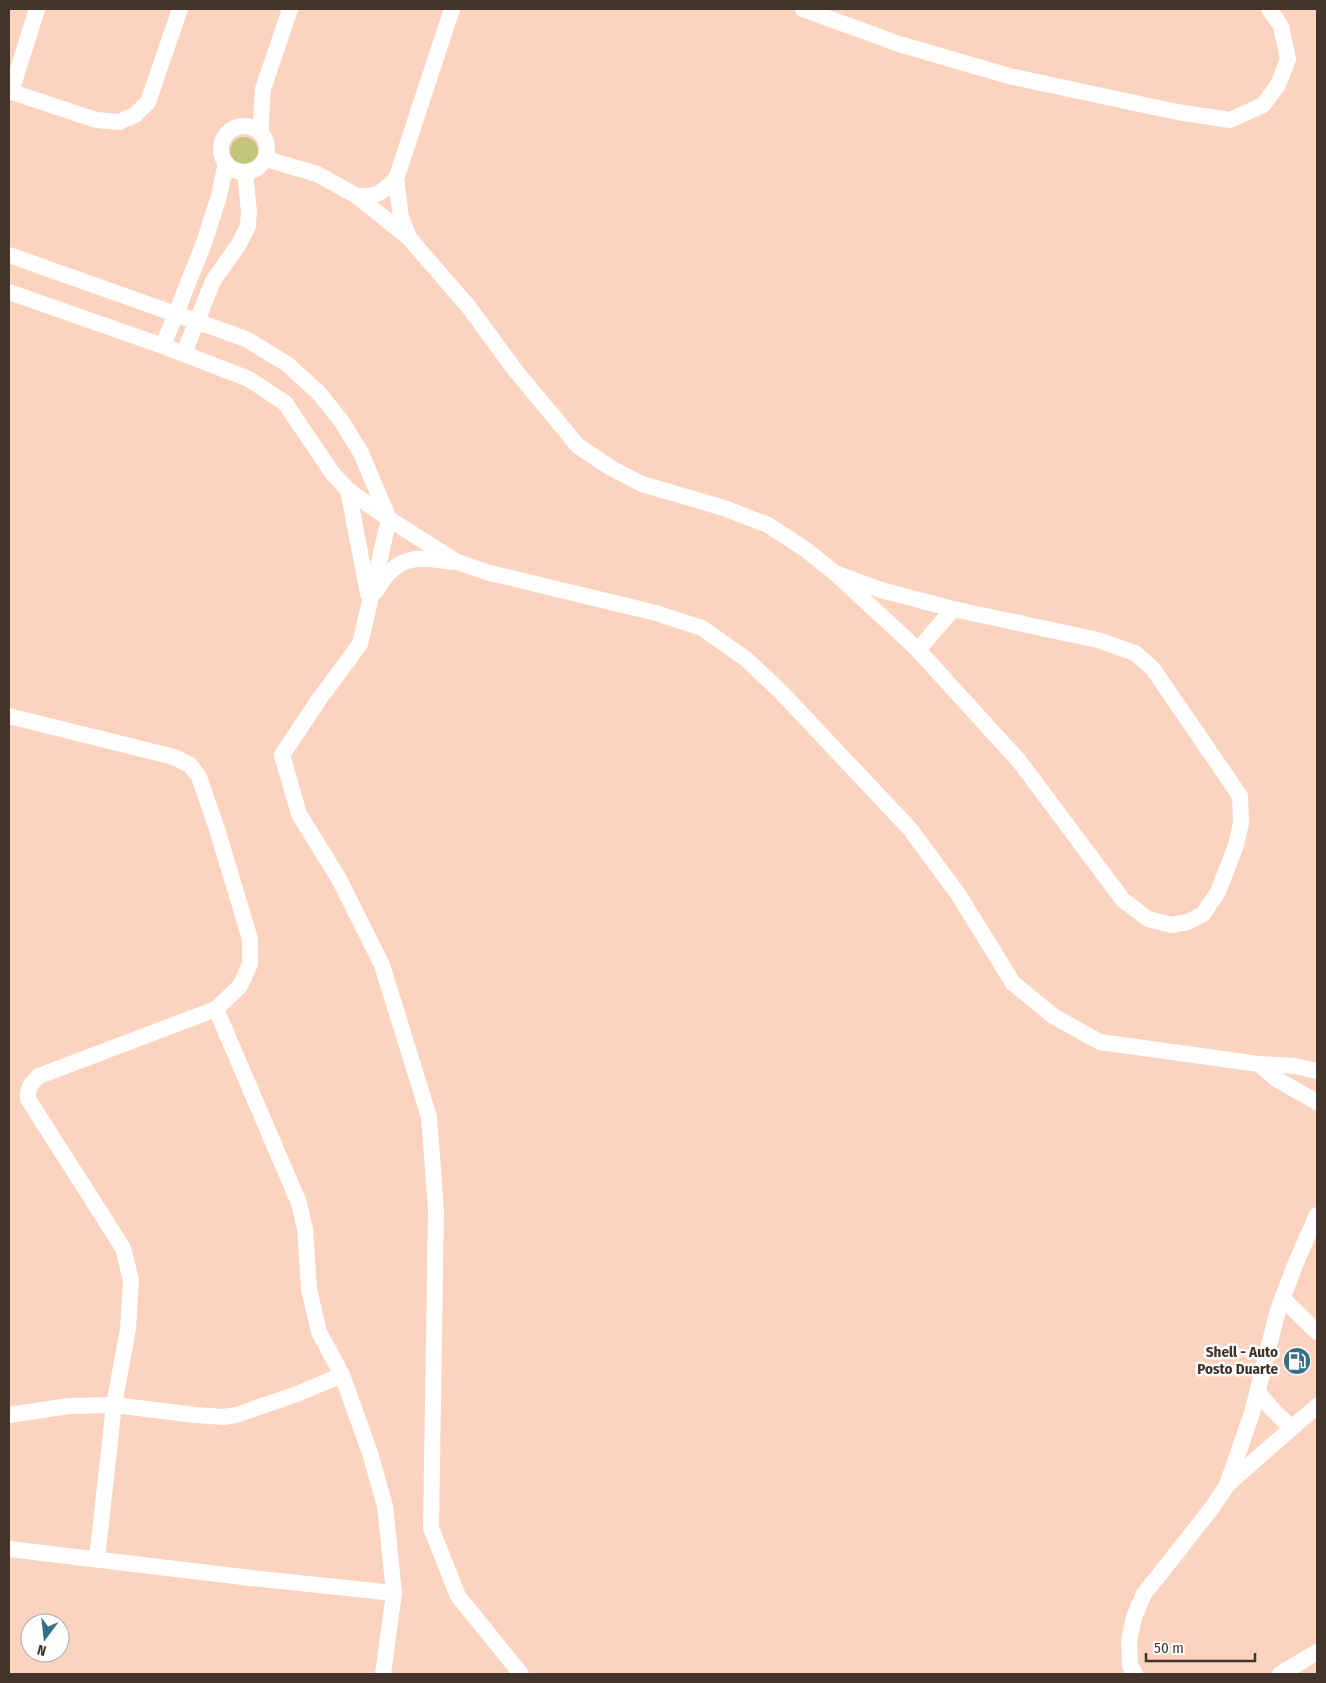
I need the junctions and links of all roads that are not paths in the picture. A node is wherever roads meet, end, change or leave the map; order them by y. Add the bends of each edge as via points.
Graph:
1 (37, 9) edge
2 (180, 9) edge
3 (290, 9) edge
4 (452, 9) edge
5 (803, 9) edge
6 (1269, 9) edge
7 (263, 89) junction
8 (10, 92) edge
9 (240, 126) junction
10 (261, 133) junction
11 (266, 159) junction
12 (226, 163) junction
13 (245, 172) junction
14 (396, 179) junction
15 (357, 196) junction
16 (409, 238) junction
17 (9, 255) edge
18 (9, 292) edge
19 (175, 313) junction
20 (197, 320) junction
21 (162, 346) junction
22 (184, 354) junction
23 (348, 490) junction
24 (388, 519) junction
25 (457, 562) junction
26 (835, 573) junction
27 (370, 601) junction
28 (953, 609) junction
29 (918, 650) junction
30 (9, 716) edge
31 (216, 1009) junction
32 (1258, 1064) junction
33 (1317, 1071) edge
34 (1317, 1102) edge
35 (1317, 1216) edge
36 (1283, 1299) junction
37 (1317, 1332) edge
38 (342, 1374) junction
39 (1258, 1391) junction
40 (114, 1405) junction
41 (1317, 1406) edge
42 (9, 1415) edge
43 (1292, 1427) junction
44 (1228, 1484) junction
45 (9, 1549) edge
46 (97, 1559) junction
47 (394, 1593) junction
48 (1317, 1652) edge
49 (383, 1674) edge
50 (521, 1674) edge
51 (1135, 1674) edge
52 (1280, 1674) edge

1 - 8 street
2 - 8 street via 148,102 135,115 119,122 96,120
3 - 7 street
4 - 14 street
5 - 6 street via 899,44 1009,76 1176,112 1230,120 1263,105 1278,85 1288,59 1281,26
7 - 9 street
7 - 10 street
9 - 10 street via 251,127
9 - 12 street via 232,129 222,141 222,156
10 - 11 street via 268,150
11 - 13 street via 261,166
11 - 15 street via 317,174
12 - 13 street via 234,170
12 - 19 street via 204,243
13 - 20 street via 248,226 213,282
14 - 15 street via 381,193
14 - 16 street via 401,217
15 - 16 street
16 - 26 street via 468,306 515,370 578,446 642,484 724,508 768,525
17 - 19 street
18 - 21 street
19 - 20 street
19 - 21 street
20 - 22 street
20 - 24 street via 246,339 287,364 319,393 361,453
21 - 22 street
22 - 23 street via 249,379 285,403 333,474
23 - 24 street
23 - 27 street
24 - 25 street
24 - 27 street
25 - 27 street via 433,559 398,564 384,575
25 - 32 street via 656,613 702,628 746,659 781,692 910,829 958,894 1013,983 1053,1016 1100,1042
26 - 28 street via 881,590
26 - 29 street
27 - 50 street via 360,644 282,755 299,814 339,879 382,965 429,1117 436,1210 431,1528 458,1596
28 - 29 street
28 - 29 street via 1098,640 1135,653 1153,669 1240,796 1241,823 1236,845 1218,892 1202,914 1188,922 1171,925 1148,919 1123,900 1020,761
30 - 31 street via 174,757 190,765 199,777 250,939 250,964 240,986
31 - 38 street via 299,1203 319,1332
31 - 40 street via 39,1076 29,1087 28,1099 123,1248 130,1280 128,1329
32 - 33 street
32 - 34 street via 1276,1079
35 - 36 street
36 - 37 street
36 - 39 street
38 - 40 street via 236,1416 205,1416
38 - 47 street via 370,1453 384,1506
39 - 43 street via 1280,1419
39 - 44 street
40 - 42 street via 69,1406
40 - 46 street
41 - 43 street
43 - 44 street
44 - 51 street via 1144,1594 1129,1641 1130,1665
45 - 46 street
46 - 47 street
47 - 49 street
48 - 52 street

